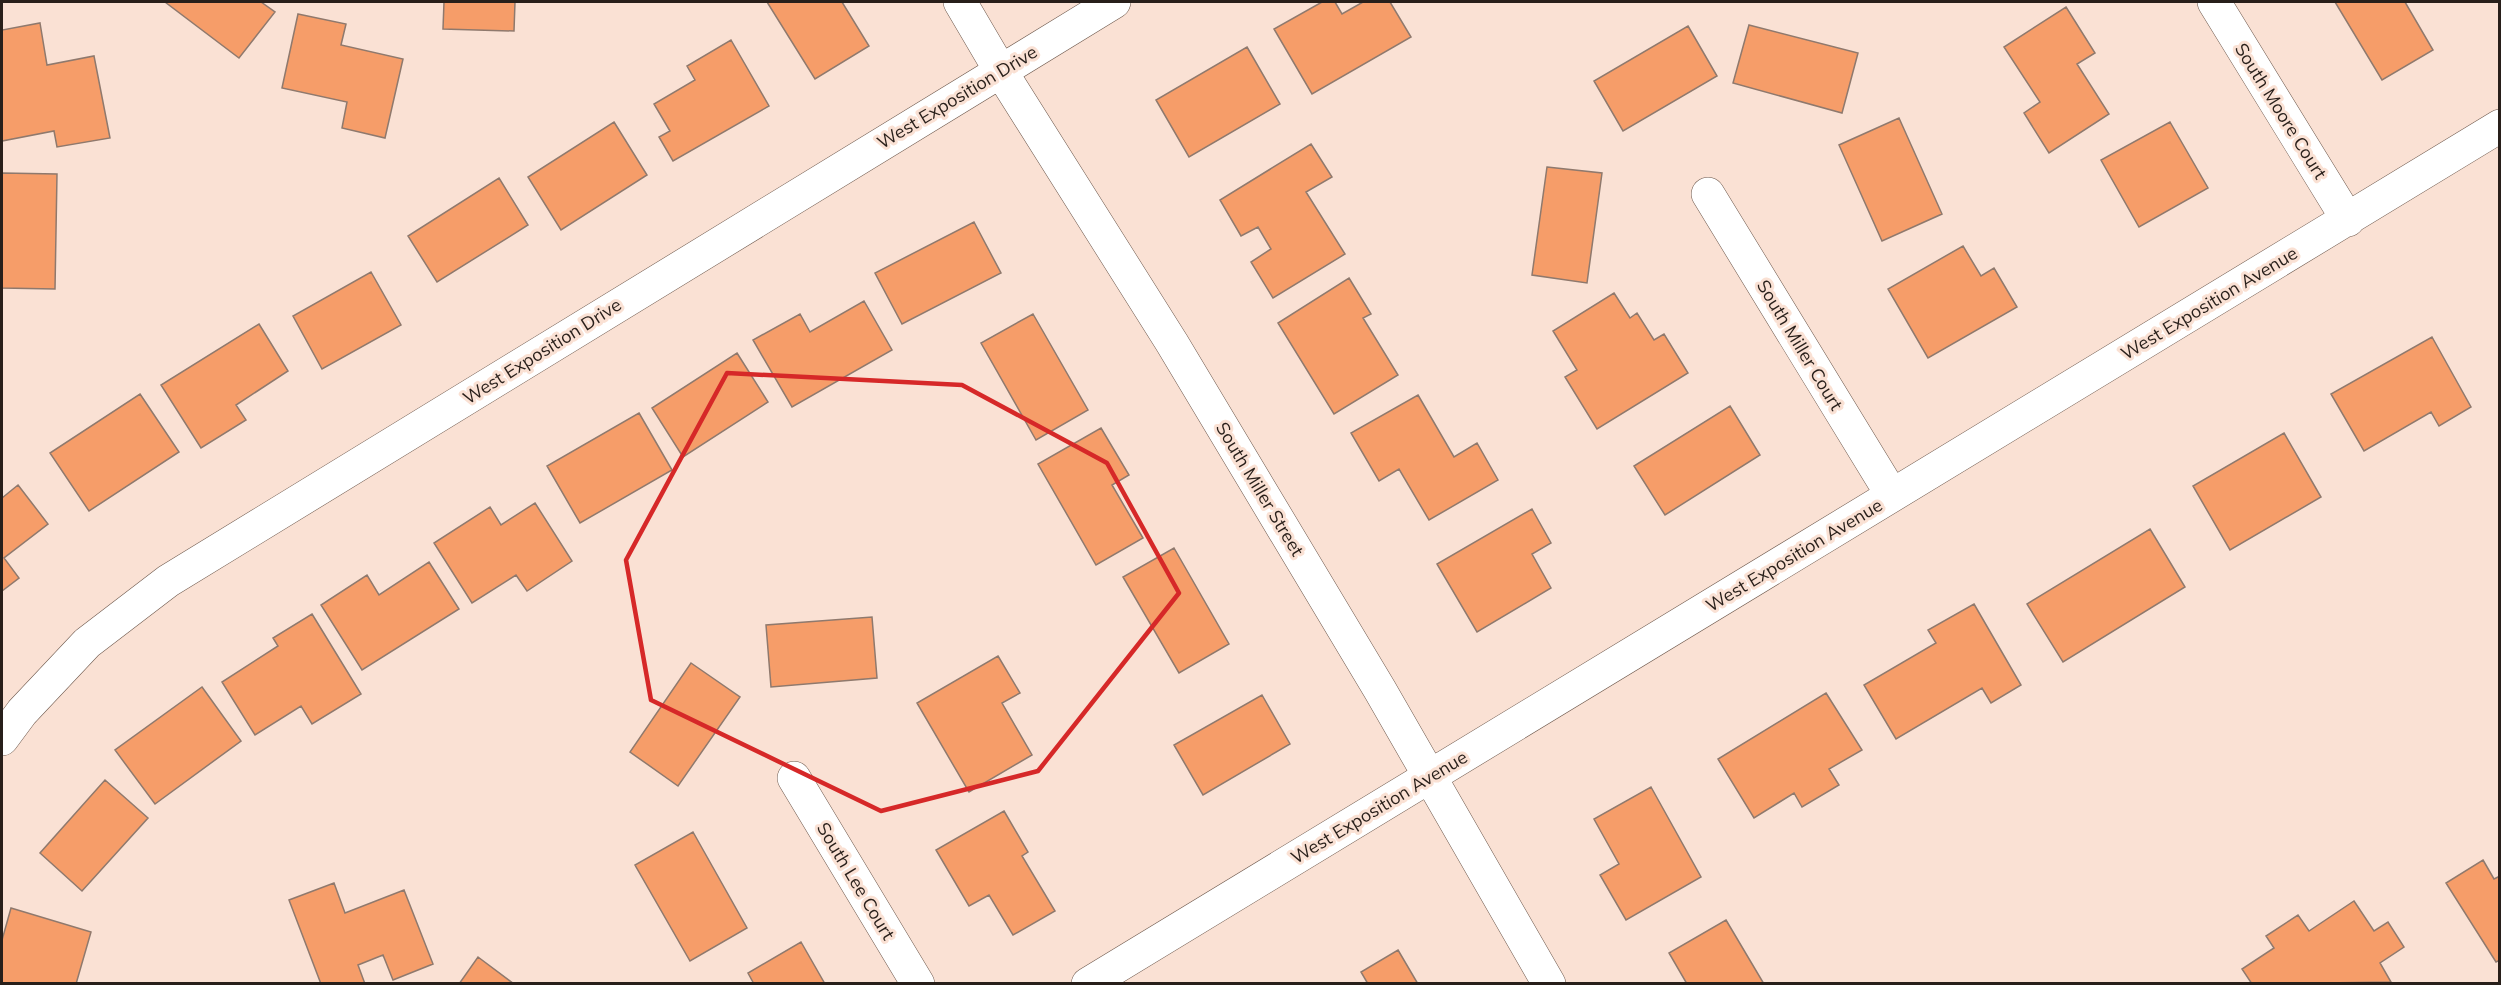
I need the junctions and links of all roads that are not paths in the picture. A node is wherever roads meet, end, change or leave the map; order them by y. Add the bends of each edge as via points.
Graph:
1 (960, 2) edge
2 (1114, 2) edge
3 (2214, 2) edge
4 (1000, 70) junction
5 (2499, 126) edge
6 (1708, 194) dead end
7 (2348, 220) junction
8 (1892, 495) junction
9 (2, 739) edge
10 (1430, 776) junction
11 (794, 778) dead end
12 (918, 984) edge
13 (1088, 984) edge
14 (1549, 984) edge

1 - 4 street, South Miller Street
2 - 4 street, West Exposition Drive
3 - 7 street, South Moore Court
4 - 9 street, West Exposition Drive via 168,581 87,644 22,712
4 - 10 street, South Miller Street via 1172,343
5 - 7 street, West Exposition Avenue
6 - 8 street, South Miller Court
7 - 8 street, West Exposition Avenue
8 - 10 street, West Exposition Avenue
10 - 13 street, West Exposition Avenue
10 - 14 street, South Miller Street
11 - 12 street, South Lee Court

